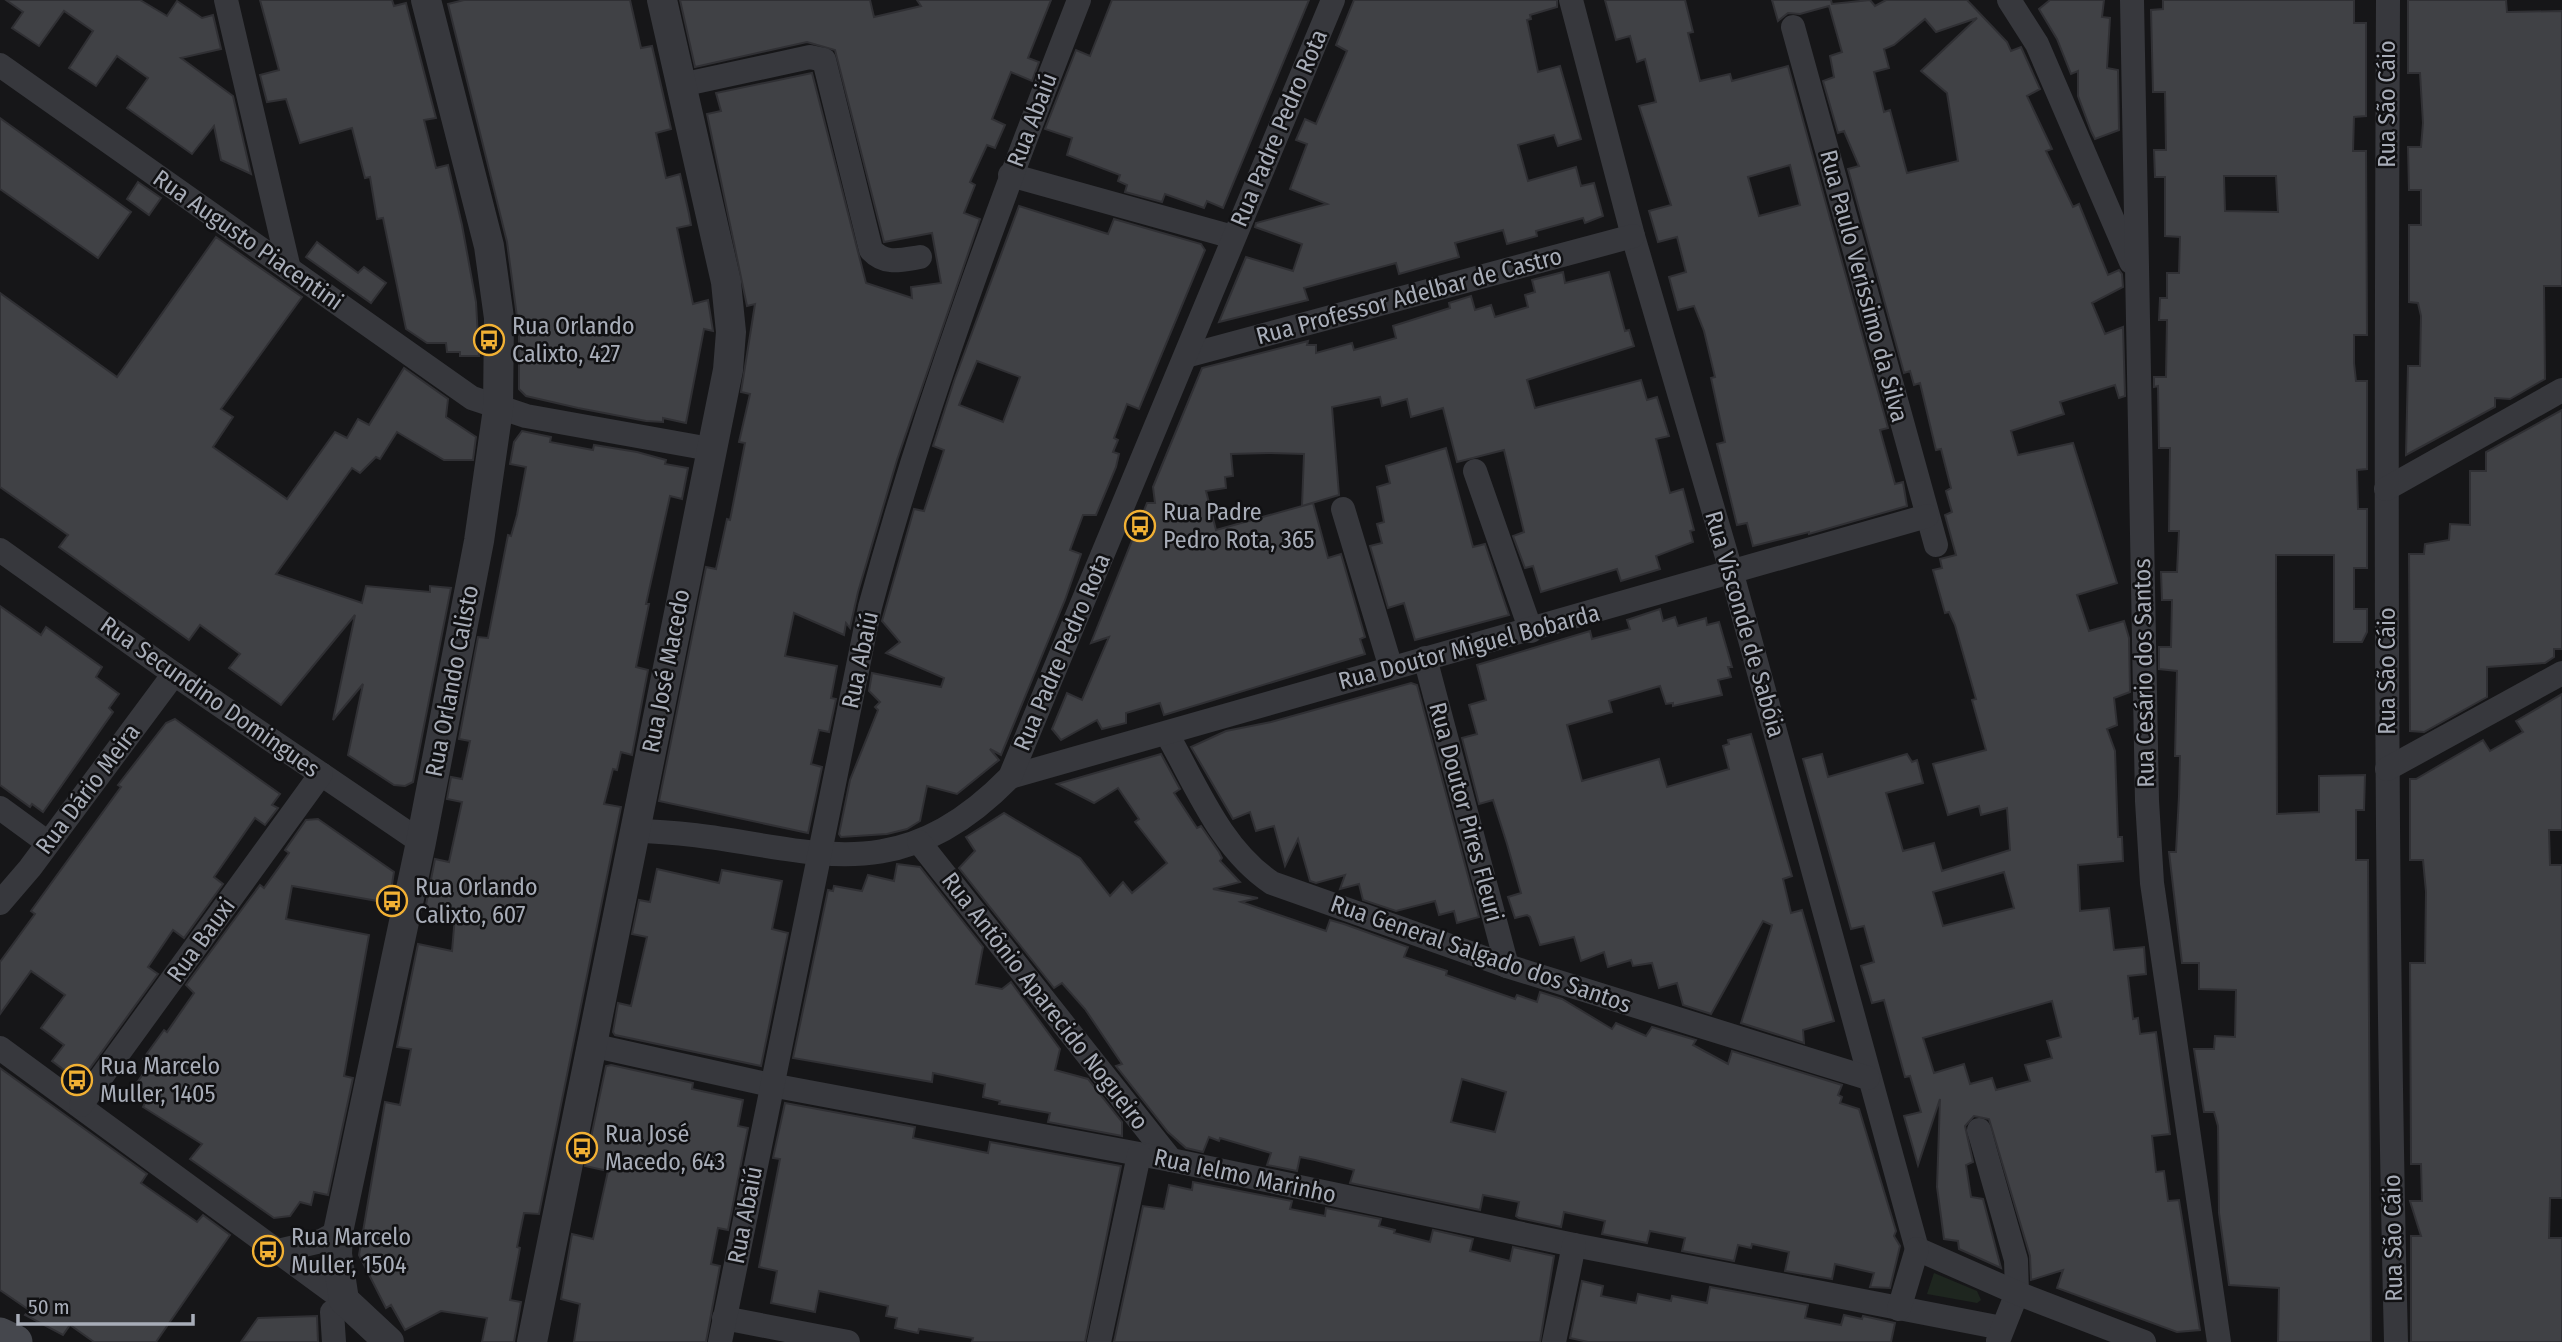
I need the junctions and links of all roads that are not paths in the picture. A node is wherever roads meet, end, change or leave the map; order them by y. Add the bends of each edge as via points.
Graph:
1 (226, 0) edge
2 (426, 0) edge
3 (662, 0) edge
4 (1079, 0) edge
5 (1333, 0) edge
6 (1571, 0) edge
7 (2009, 0) edge
8 (2132, 0) edge
9 (2388, 0) edge
10 (1793, 27) dead end
11 (0, 65) edge
12 (681, 85) junction
13 (1010, 175) junction
14 (1633, 236) junction
15 (1233, 237) junction
16 (920, 257) dead end
17 (289, 269) junction
18 (2136, 274) junction
19 (1186, 356) junction
20 (2562, 390) edge
21 (498, 409) junction
22 (710, 449) junction
23 (1475, 471) dead end
24 (2386, 489) junction
25 (1343, 509) dead end
26 (1927, 516) junction
27 (1936, 545) dead end
28 (0, 550) edge
29 (1732, 574) junction
30 (1531, 631) junction
31 (1425, 658) junction
32 (1391, 668) junction
33 (2562, 673) edge
34 (174, 674) junction
35 (1167, 734) junction
36 (2387, 769) junction
37 (321, 774) junction
38 (1010, 777) junction
39 (0, 808) edge
40 (633, 831) junction
41 (421, 842) junction
42 (919, 842) junction
43 (48, 843) junction
44 (820, 854) junction
45 (0, 903) edge
46 (1507, 966) junction
47 (591, 1045) junction
48 (0, 1048) edge
49 (1868, 1078) junction
50 (771, 1085) junction
51 (81, 1105) junction
52 (1979, 1130) dead end
53 (1139, 1155) junction
54 (1171, 1160) junction
55 (338, 1232) junction
56 (1574, 1245) junction
57 (1917, 1249) junction
58 (278, 1251) junction
59 (2017, 1293) junction
60 (338, 1306) junction
61 (1899, 1308) junction
62 (722, 1330) edge
63 (0, 1335) edge
64 (2000, 1335) edge
65 (15, 1342) edge
66 (334, 1342) edge
67 (389, 1342) edge
68 (532, 1342) edge
69 (848, 1342) edge
70 (1099, 1342) edge
71 (1555, 1342) edge
72 (2144, 1342) edge
73 (2219, 1342) edge
74 (2396, 1342) edge

1 - 17 street
2 - 21 street, Rua Orlando Calisto via 489,246 499,318
3 - 12 street, Rua José Macedo
4 - 13 street, Rua Abaiú
5 - 15 street, Rua Padre Pedro Rota
6 - 14 street, Rua Visconde de Sabóia
7 - 18 street via 2037,44
8 - 18 street, Rua Cesário dos Santos
9 - 24 street, Rua São Cáio
10 - 26 street, Rua Paulo Verissimo da Silva
11 - 17 street, Rua Augusto Piacentini
12 - 16 street via 810,57 824,60 871,250 889,261
12 - 22 street, Rua José Macedo via 730,307 727,370
13 - 15 street
13 - 44 street, Rua Abaiú via 950,341 884,556
14 - 19 street, Rua Professor Adelbar de Castro
14 - 29 street, Rua Visconde de Sabóia
15 - 19 street, Rua Padre Pedro Rota
17 - 21 street, Rua Augusto Piacentini via 472,397
18 - 73 street, Rua Cesário dos Santos via 2152,883
19 - 38 street, Rua Padre Pedro Rota
20 - 24 street
21 - 22 street, Rua Augusto Piacentini
21 - 41 street, Rua Orlando Calisto via 479,541
22 - 40 street, Rua José Macedo
23 - 30 street
24 - 36 street, Rua São Cáio
25 - 32 street
26 - 27 street, Rua Paulo Verissimo da Silva
26 - 29 street, Rua Doutor Miguel Bobarda
28 - 34 street, Rua Secundino Domingues
29 - 30 street, Rua Doutor Miguel Bobarda
29 - 49 street, Rua Visconde de Sabóia
30 - 31 street, Rua Doutor Miguel Bobarda
31 - 32 street, Rua Doutor Miguel Bobarda
31 - 46 street, Rua Doutor Pires Fleuri
32 - 35 street, Rua Doutor Miguel Bobarda
33 - 36 street
34 - 37 street, Rua Secundino Domingues
34 - 43 street, Rua Dário Meira
35 - 38 street, Rua Doutor Miguel Bobarda
35 - 46 street, Rua General Salgado dos Santos via 1232,849 1272,883
36 - 74 street, Rua São Cáio
37 - 41 street, Rua Secundino Domingues
37 - 51 street, Rua Bauxi
38 - 42 street, Rua Padre Pedro Rota via 991,797
39 - 43 street
40 - 44 street, Rua Padre Pedro Rota via 690,833
40 - 47 street, Rua José Macedo
41 - 55 street, Rua Orlando Calisto
42 - 44 street, Rua Padre Pedro Rota via 879,854
42 - 54 street, Rua Antônio Aparecido Nogueiro
43 - 45 street, Rua Dário Meira
44 - 50 street, Rua Abaiú
46 - 49 street, Rua General Salgado dos Santos
47 - 50 street, Rua Ielmo Marinho
47 - 68 street, Rua José Macedo
48 - 51 street
49 - 57 street, Rua Visconde de Sabóia
50 - 53 street, Rua Ielmo Marinho
50 - 62 street, Rua Abaiú
51 - 58 street
52 - 59 street via 2010,1231
53 - 54 street, Rua Ielmo Marinho
53 - 70 street
54 - 56 street, Rua Ielmo Marinho
55 - 58 street
55 - 60 street, Rua Orlando Calisto
56 - 61 street, Rua Ielmo Marinho
56 - 71 street
57 - 59 street
57 - 61 street
58 - 60 street
59 - 64 street
59 - 72 street
60 - 66 street
60 - 67 street
61 - 64 street, Rua Ielmo Marinho
62 - 69 street
63 - 65 main road

